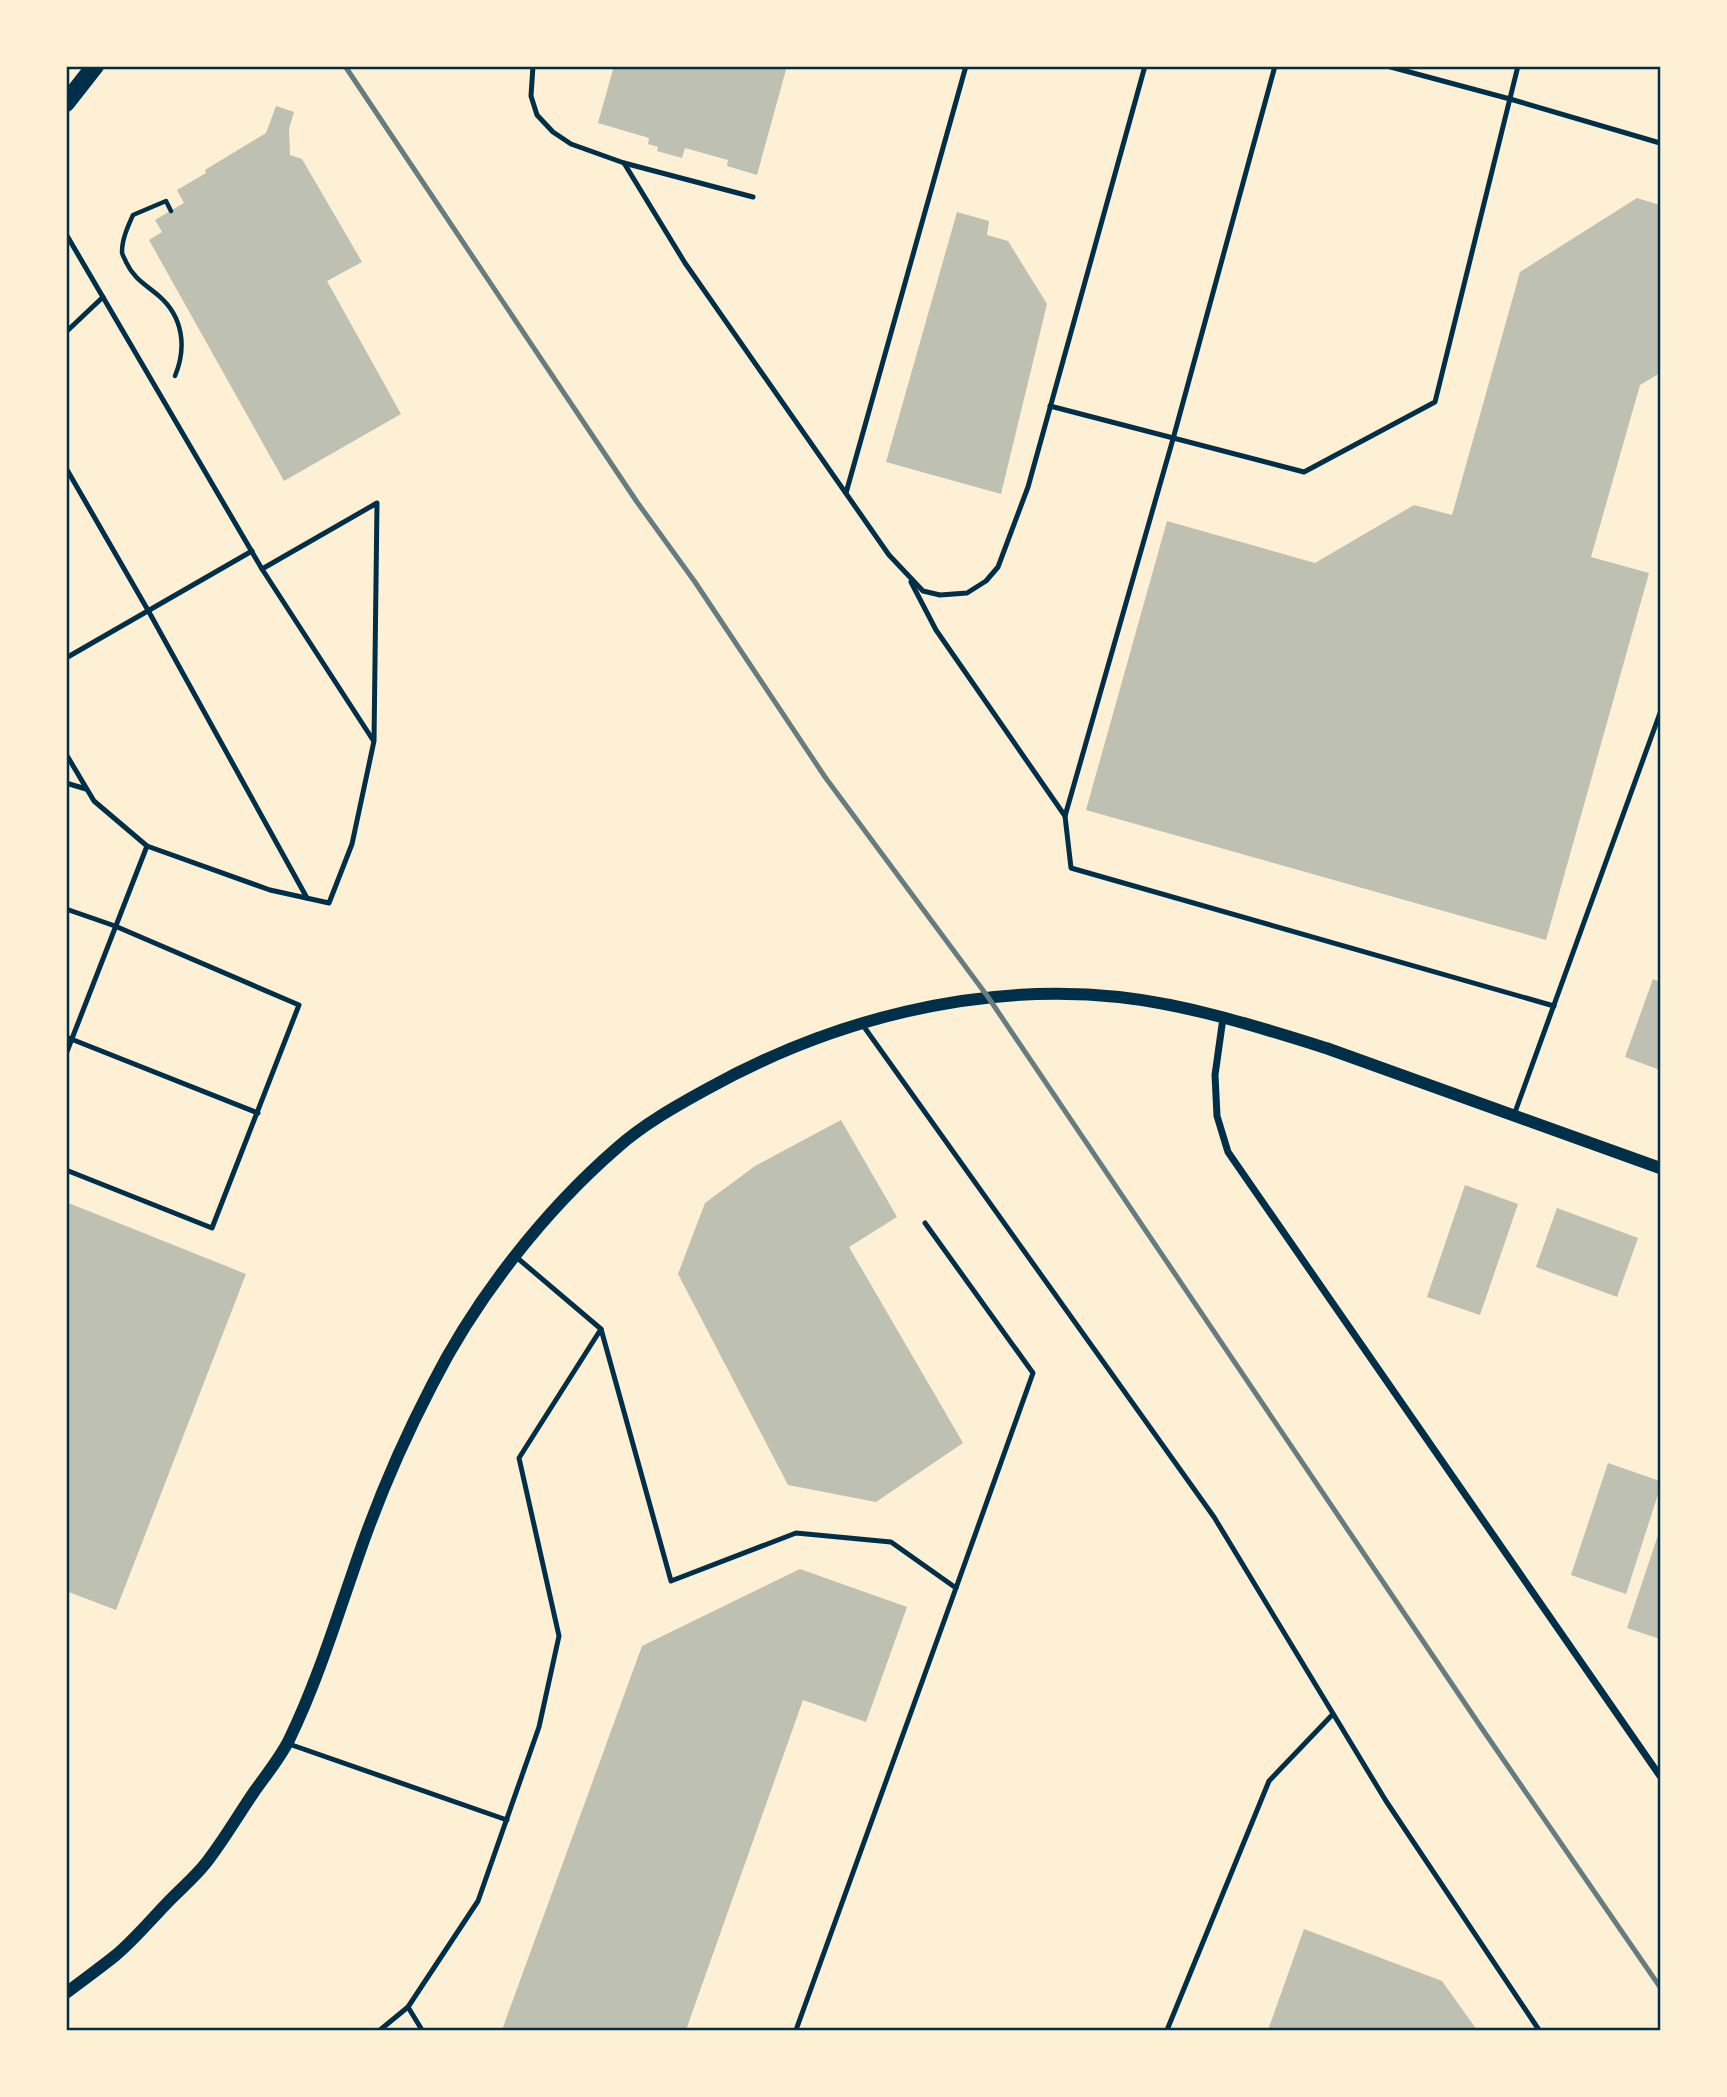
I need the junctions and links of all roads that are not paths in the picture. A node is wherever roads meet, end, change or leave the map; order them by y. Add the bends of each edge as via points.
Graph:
1 (95, 66) edge
2 (533, 66) edge
3 (966, 66) edge
4 (1144, 66) edge
5 (1275, 66) edge
6 (1387, 66) edge
7 (1518, 66) edge
8 (1510, 99) junction
9 (66, 103) edge
10 (1661, 143) edge
11 (624, 163) junction
12 (753, 197) dead end
13 (66, 234) edge
14 (103, 297) junction
15 (66, 332) edge
16 (1050, 406) junction
17 (1173, 439) junction
18 (66, 468) edge
19 (846, 493) junction
20 (252, 551) junction
21 (262, 569) junction
22 (908, 576) junction
23 (149, 612) junction
24 (66, 658) edge
25 (1661, 713) edge
26 (374, 741) junction
27 (66, 754) edge
28 (66, 783) edge
29 (86, 789) junction
30 (1065, 816) junction
31 (147, 846) junction
32 (307, 898) junction
33 (66, 909) edge
34 (115, 926) junction
35 (1554, 1006) junction
36 (1223, 1018) junction
37 (862, 1024) junction
38 (69, 1038) edge
39 (66, 1054) edge
40 (258, 1113) junction
41 (1514, 1115) junction
42 (1661, 1167) edge
43 (66, 1170) edge
44 (925, 1223) dead end
45 (515, 1256) junction
46 (601, 1329) junction
47 (956, 1588) junction
48 (1333, 1714) junction
49 (287, 1744) junction
50 (1661, 1776) edge
51 (508, 1820) junction
52 (66, 1993) edge
53 (408, 2007) junction
54 (380, 2031) edge
55 (422, 2031) edge
56 (796, 2031) edge
57 (1167, 2031) edge
58 (1539, 2031) edge

1 - 9 main road
2 - 11 lane via 531,96 537,116 571,144
3 - 19 lane
4 - 16 lane
5 - 17 lane
6 - 8 lane
7 - 8 lane
8 - 10 lane
8 - 17 lane via 1435,402 1304,472
11 - 12 lane
11 - 19 lane via 685,262
13 - 14 lane
14 - 15 lane
14 - 20 lane
16 - 17 lane
16 - 22 lane via 1028,488 998,567 967,593 940,596 923,591
17 - 30 lane
18 - 23 lane
19 - 22 lane
20 - 21 lane
20 - 23 lane
21 - 26 lane
21 - 26 lane via 377,503
22 - 30 lane via 936,630
23 - 24 lane
23 - 32 lane
25 - 35 lane
26 - 32 lane via 352,844 329,903
27 - 29 lane
28 - 29 lane
29 - 31 lane
30 - 35 lane via 1071,868
31 - 32 lane via 270,890
31 - 34 lane
33 - 34 lane
34 - 38 lane
34 - 40 lane via 299,1005
35 - 41 lane
36 - 37 street via 1165,1004 1060,994 946,1003
36 - 41 street via 1326,1048
36 - 50 street via 1215,1075 1217,1116 1228,1152
37 - 45 street via 770,1057 670,1110 591,1172
37 - 48 lane via 1214,1517
38 - 39 lane
38 - 40 lane
40 - 43 lane via 212,1228
41 - 42 street
44 - 47 lane via 1033,1373
45 - 46 lane
45 - 49 street via 466,1322 431,1385 366,1536 328,1646
46 - 47 lane via 671,1581 796,1532 891,1542
46 - 51 lane via 519,1458 559,1636 539,1727
47 - 56 lane
48 - 57 lane via 1269,1781
48 - 58 lane
49 - 51 lane
49 - 52 street via 207,1862 118,1954
51 - 53 lane via 478,1901
53 - 54 lane
53 - 55 lane

